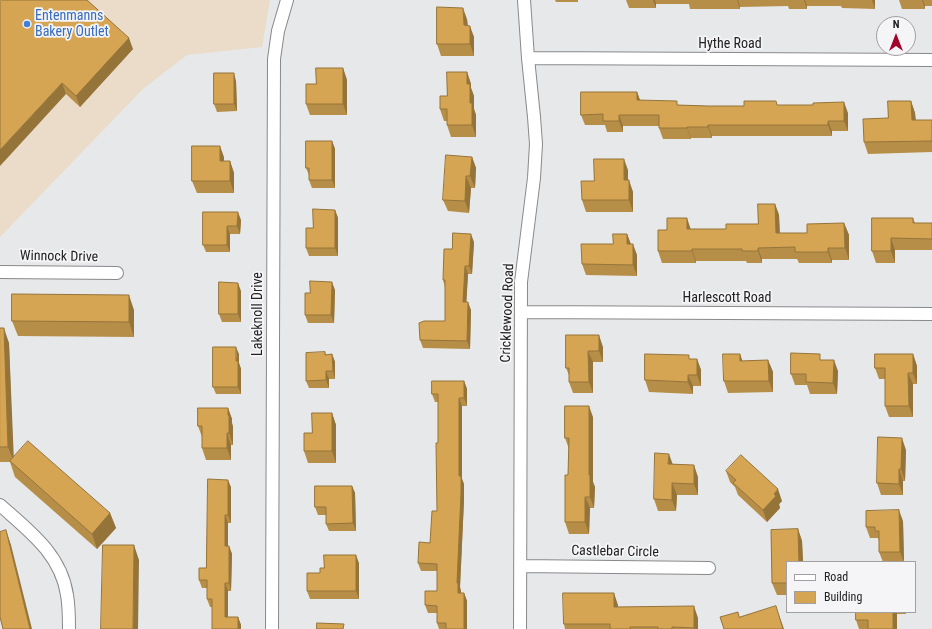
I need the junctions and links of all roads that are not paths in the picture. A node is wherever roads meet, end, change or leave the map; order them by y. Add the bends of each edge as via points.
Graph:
1 (287, 0) edge
2 (524, 0) edge
3 (528, 58) junction
4 (932, 60) edge
5 (0, 272) edge
6 (117, 273) dead end
7 (521, 312) junction
8 (932, 314) edge
9 (0, 505) edge
10 (520, 566) junction
11 (709, 568) dead end
12 (69, 629) edge
13 (272, 629) edge
14 (520, 629) edge

1 - 13 street, Lakeknoll Drive via 278,31 274,59
2 - 3 street, Cricklewood Road
3 - 4 street, Hythe Road
3 - 7 street, Cricklewood Road via 536,144 521,282
5 - 6 street, Winnock Drive
7 - 8 street, Harlescott Road
7 - 10 street, Cricklewood Road
9 - 12 street via 36,538 55,560 67,594
10 - 11 street, Castlebar Circle
10 - 14 street, Cricklewood Road

